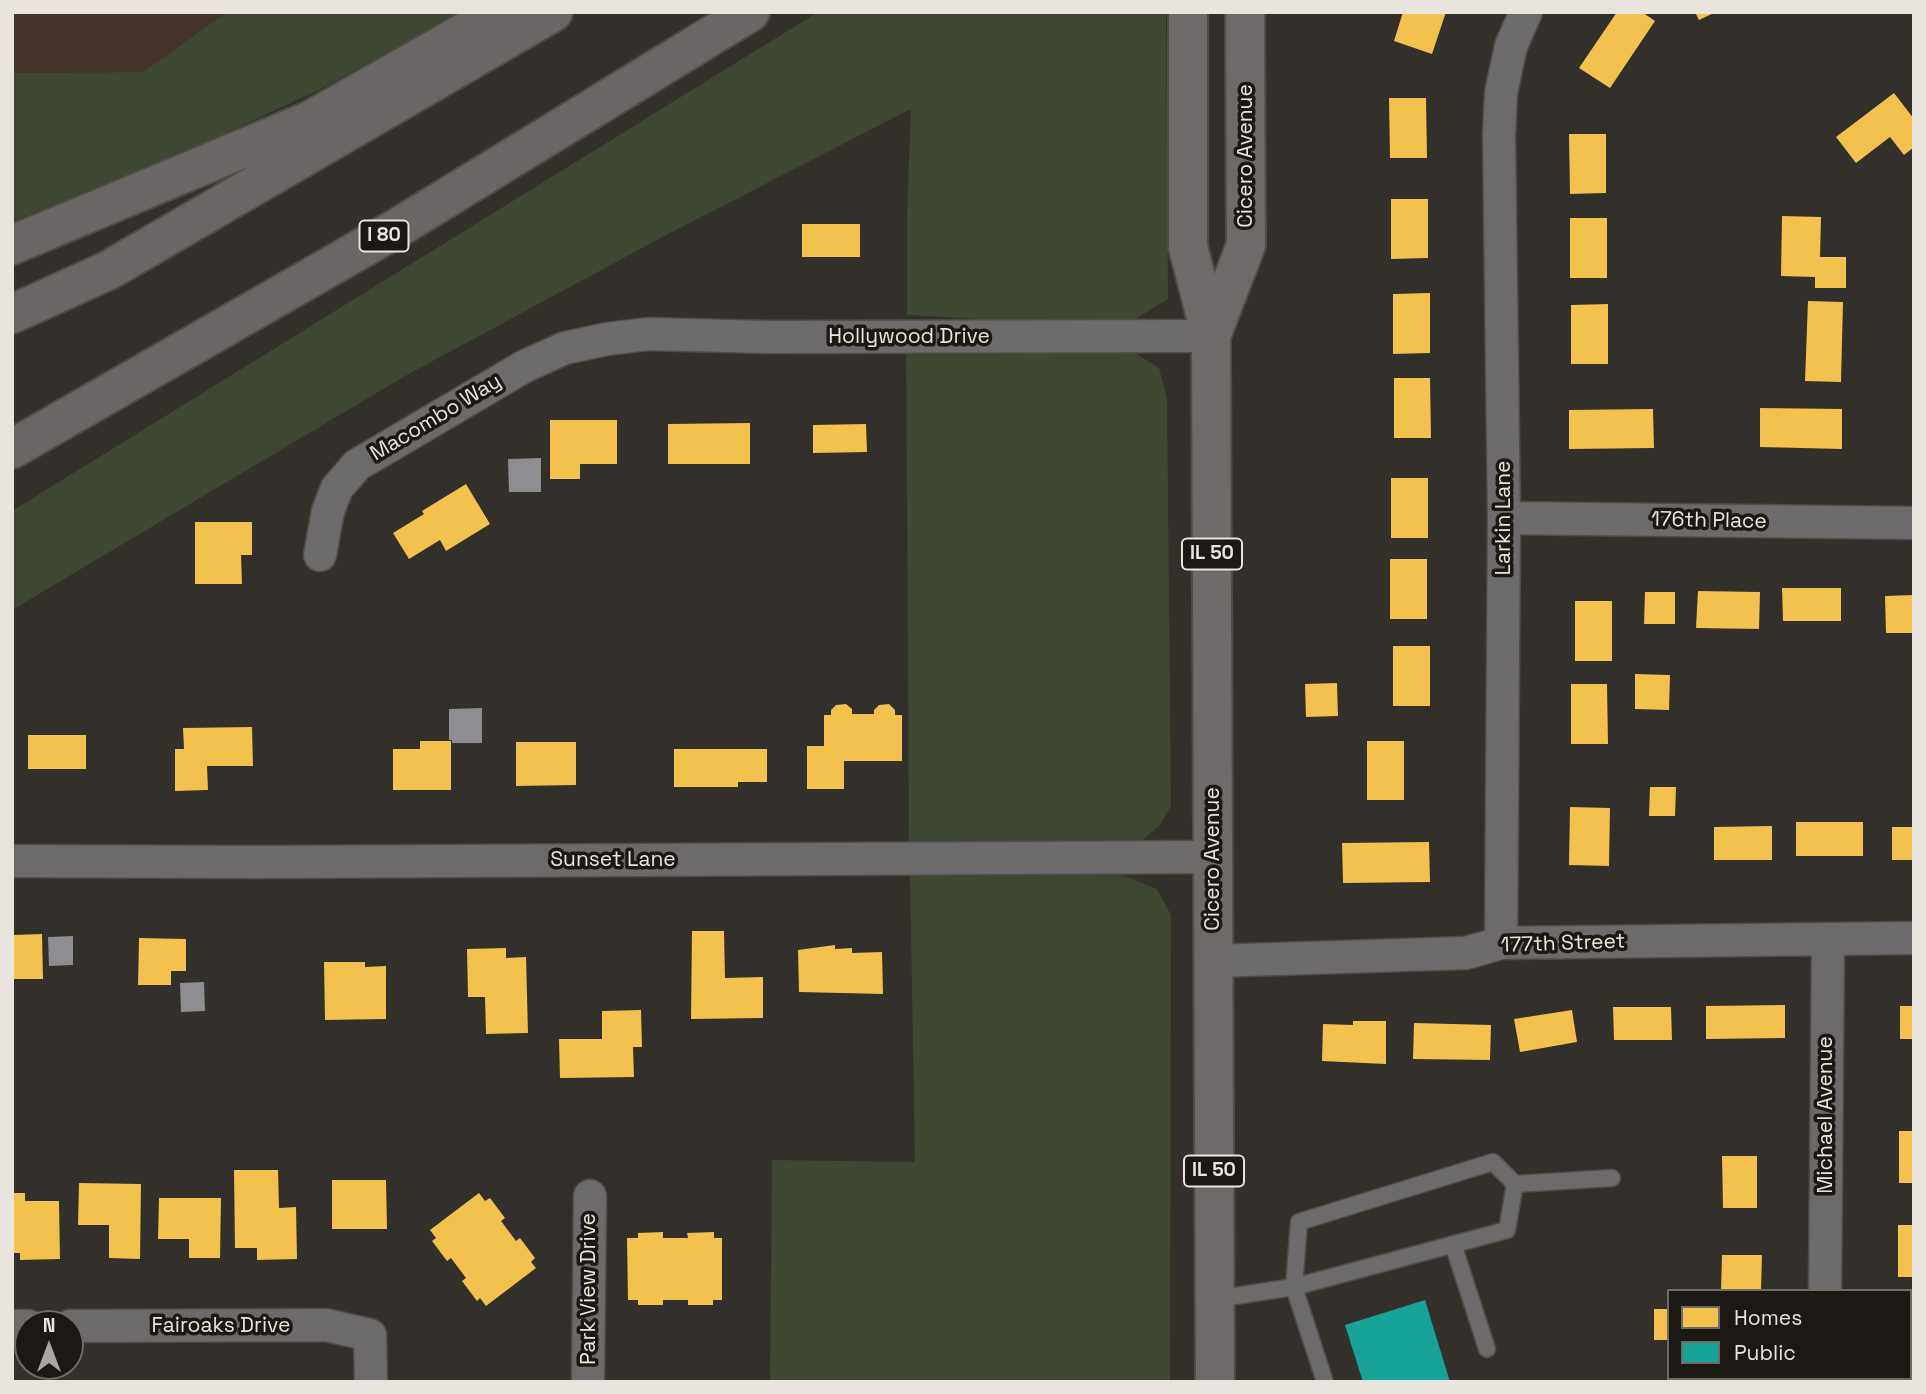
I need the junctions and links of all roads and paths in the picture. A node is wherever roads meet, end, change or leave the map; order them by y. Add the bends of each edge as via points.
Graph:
1 (504, 12) edge
2 (553, 12) edge
3 (750, 12) edge
4 (1188, 12) edge
5 (1245, 12) edge
6 (1526, 12) edge
7 (12, 245) edge
8 (12, 314) edge
9 (1211, 336) junction
10 (607, 339) joint
11 (12, 449) edge
12 (1504, 518) junction
13 (1914, 523) edge
14 (320, 555) dead end
15 (1213, 857) junction
16 (12, 861) edge
17 (1914, 938) edge
18 (1828, 939) junction
19 (1501, 943) junction
20 (1213, 961) junction
21 (1612, 1178) dead end
22 (1515, 1184) junction
23 (590, 1196) dead end
24 (1453, 1244) junction
25 (1294, 1287) junction
26 (1825, 1289) edge
27 (1214, 1299) junction
28 (84, 1326) edge
29 (1487, 1349) dead end
30 (371, 1382) edge
31 (588, 1382) edge
32 (1215, 1382) edge
33 (1325, 1382) edge

1 - 7 highway via 309,121
2 - 8 highway via 109,270
3 - 11 highway, I 80 via 399,227
4 - 9 main road, Cicero Avenue / IL 50 via 1188,247
5 - 9 main road, Cicero Avenue / IL 50 via 1246,245
6 - 12 street, Larkin Lane via 1511,46 1501,93 1499,135
9 - 10 street, Hollywood Drive via 648,334
9 - 15 main road, Cicero Avenue / IL 50
10 - 14 street, Macombo Way via 565,348 524,366 357,465 337,488
12 - 13 street, 176th Place
12 - 19 street, Larkin Lane
15 - 16 street, Sunset Lane
15 - 20 main road, Cicero Avenue / IL 50
17 - 18 street, 177th Street
18 - 19 street, 177th Street
18 - 26 street, Michael Avenue
19 - 20 street, 177th Street via 1466,953
20 - 27 main road, Cicero Avenue / IL 50
21 - 22 lane
22 - 24 lane via 1507,1230
22 - 25 lane via 1493,1162 1299,1222
23 - 31 street, Park View Drive
24 - 25 lane
24 - 29 lane
25 - 27 lane
25 - 33 lane
27 - 32 main road, Cicero Avenue / IL 50
28 - 30 street, Fairoaks Drive via 326,1325 370,1335

